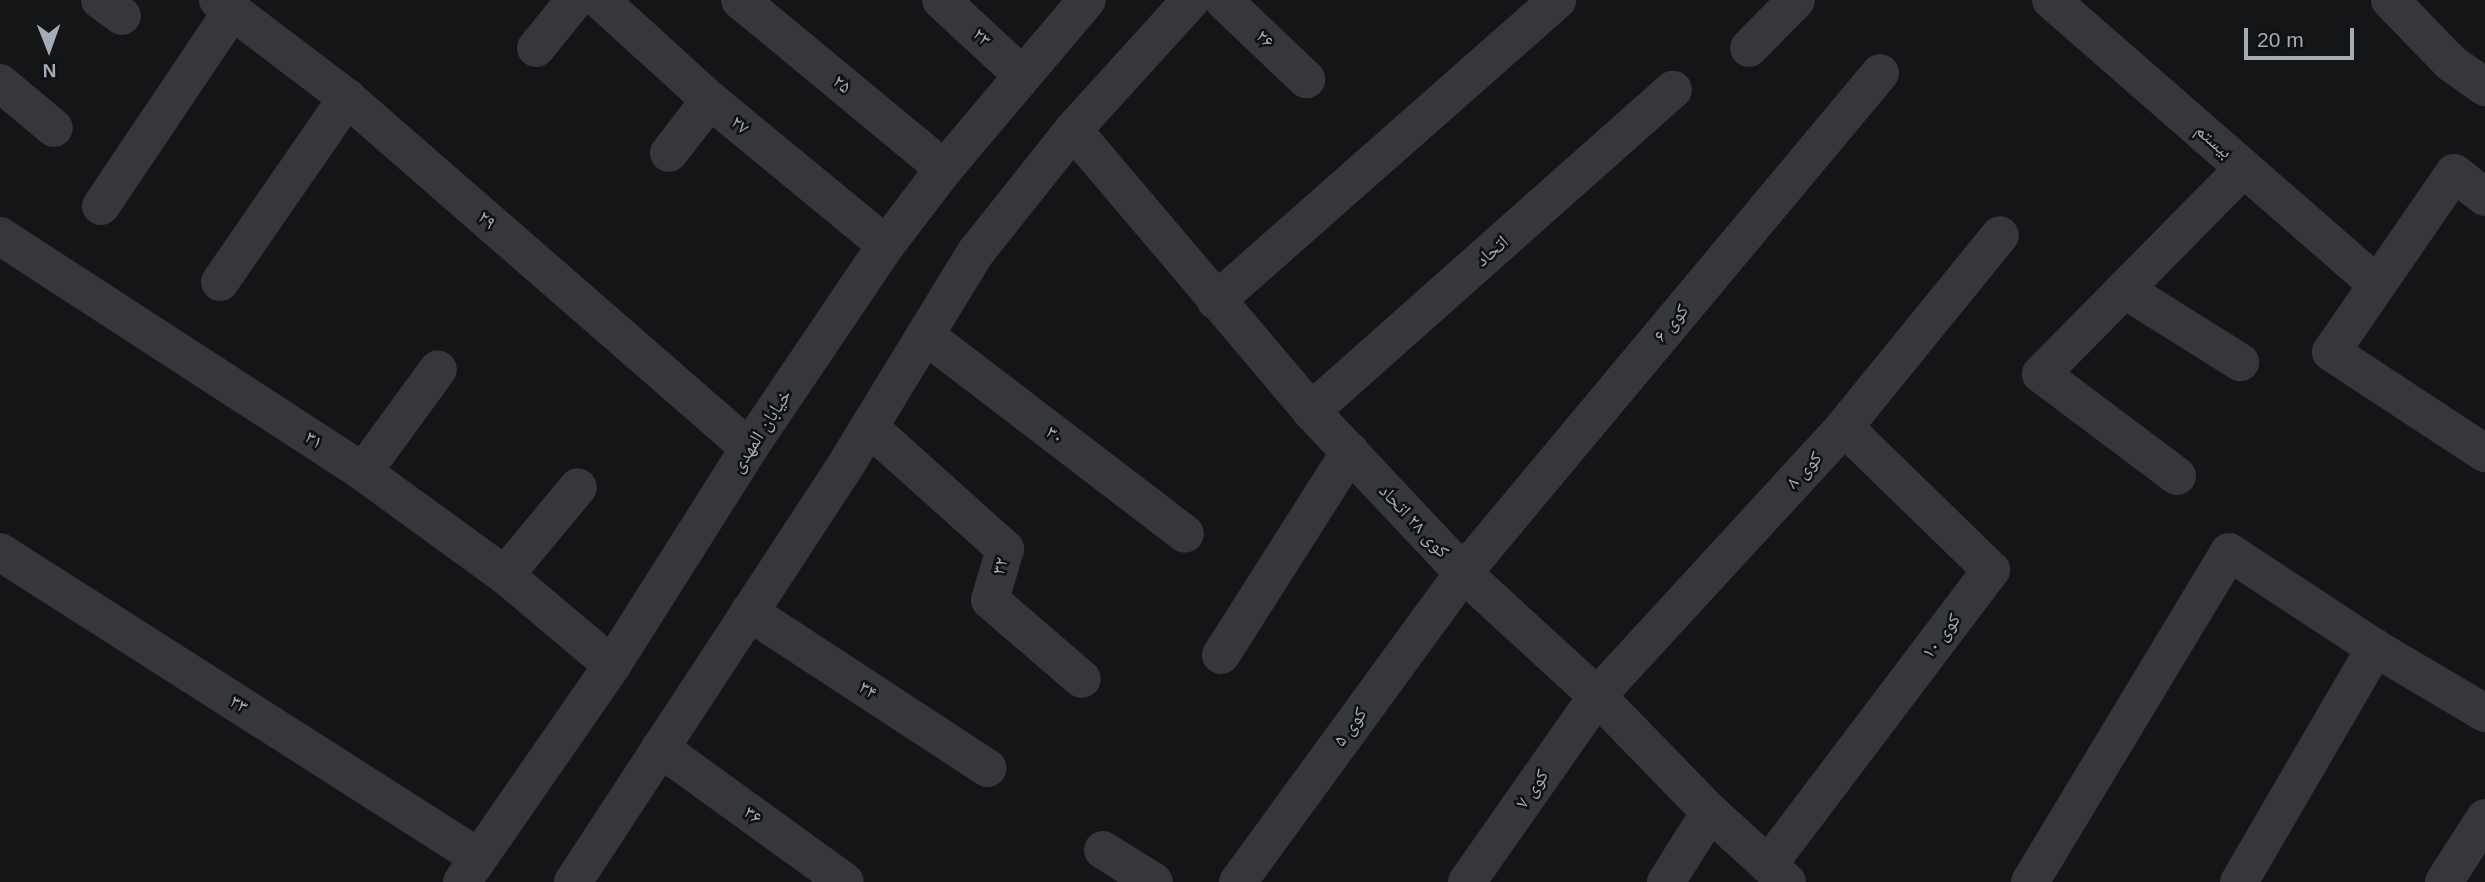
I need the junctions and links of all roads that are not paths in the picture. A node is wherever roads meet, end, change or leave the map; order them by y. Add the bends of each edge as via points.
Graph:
1 (575, 0) edge
2 (600, 0) edge
3 (740, 0) edge
4 (941, 0) edge
5 (1191, 0) edge
6 (1223, 0) edge
7 (1556, 0) edge
8 (1796, 0) edge
9 (2050, 0) edge
10 (2390, 0) edge
11 (1076, 4) edge
12 (225, 6) edge
13 (536, 48) dead end
14 (1749, 48) dead end
15 (1880, 73) dead end
16 (1023, 75) junction
17 (1306, 79) dead end
18 (0, 83) edge
19 (2485, 87) edge
20 (1674, 90) dead end
21 (347, 98) junction
22 (710, 100) junction
23 (54, 128) dead end
24 (1073, 130) junction
25 (668, 153) dead end
26 (2244, 168) junction
27 (944, 169) junction
28 (2485, 197) edge
29 (101, 206) dead end
30 (0, 236) edge
31 (2000, 236) dead end
32 (886, 245) junction
33 (219, 282) dead end
34 (2376, 284) junction
35 (2125, 290) junction
36 (1216, 301) junction
37 (925, 335) junction
38 (2240, 362) dead end
39 (438, 369) dead end
40 (1311, 411) junction
41 (1844, 426) junction
42 (869, 427) junction
43 (749, 447) junction
44 (1350, 452) junction
45 (2485, 453) edge
46 (363, 471) junction
47 (2177, 476) dead end
48 (578, 487) dead end
49 (1185, 534) dead end
50 (0, 552) edge
51 (1463, 573) junction
52 (505, 575) junction
53 (749, 612) junction
54 (2375, 648) junction
55 (1221, 655) dead end
56 (612, 665) junction
57 (1083, 679) dead end
58 (1597, 696) junction
59 (2485, 713) edge
60 (660, 748) junction
61 (986, 768) dead end
62 (1710, 812) junction
63 (2485, 818) edge
64 (1103, 849) dead end
65 (470, 869) edge
66 (1778, 874) edge
67 (2454, 878) edge
68 (573, 882) edge
69 (845, 882) edge
70 (1154, 882) edge
71 (1238, 882) edge
72 (1467, 882) edge
73 (1666, 882) edge
74 (2030, 882) edge
75 (2239, 882) edge

1 - 13 street
2 - 22 street, ۲۷
3 - 27 street, ۲۵
4 - 16 street, ۲۳
5 - 24 street
6 - 17 street, ۲۶
7 - 36 street
8 - 14 street
9 - 26 street, بیستم
10 - 19 street via 2451,63
11 - 16 street, خیابان المهدی
12 - 21 street, ۲۹
12 - 29 street
15 - 51 street, کوی ۶
16 - 27 street, خیابان المهدی
18 - 23 street
20 - 40 street, اتحاد
21 - 33 street
21 - 43 street, ۲۹
22 - 25 street
22 - 32 street, ۲۷
24 - 36 street, کوی ۲۸ اتحاد
24 - 37 street via 976,252
26 - 34 street, بیستم
26 - 35 street
27 - 32 street, خیابان المهدی
28 - 34 street via 2454,173
30 - 46 street, ۳۱
31 - 41 street, کوی ۸
32 - 43 street, خیابان المهدی
34 - 45 street via 2331,352
35 - 38 street
35 - 47 street via 2041,374
36 - 40 street, کوی ۲۸ اتحاد
37 - 42 street
37 - 49 street, ۳۰
39 - 46 street
40 - 44 street, کوی ۲۸ اتحاد
41 - 58 street, کوی ۸
41 - 66 street, کوی ۱۰ via 1991,570
42 - 53 street
42 - 57 street, ۳۲ via 1005,549 990,600
43 - 56 street, خیابان المهدی
44 - 51 street, کوی ۲۸ اتحاد
44 - 55 street
46 - 52 street, ۳۱
48 - 52 street
50 - 65 street, ۳۳
51 - 58 street, کوی ۲۸ اتحاد
51 - 71 street, کوی ۵
52 - 56 street, ۳۱
53 - 60 street
53 - 61 street, ۳۴
54 - 59 street
54 - 74 street via 2229,552
54 - 75 street
56 - 65 street, خیابان المهدی
58 - 62 street, کوی ۲۸ اتحاد
58 - 72 street, کوی ۷
60 - 68 street
60 - 69 street, ۳۶
62 - 66 street, کوی ۲۸ اتحاد
62 - 73 street
63 - 67 street
64 - 70 street

